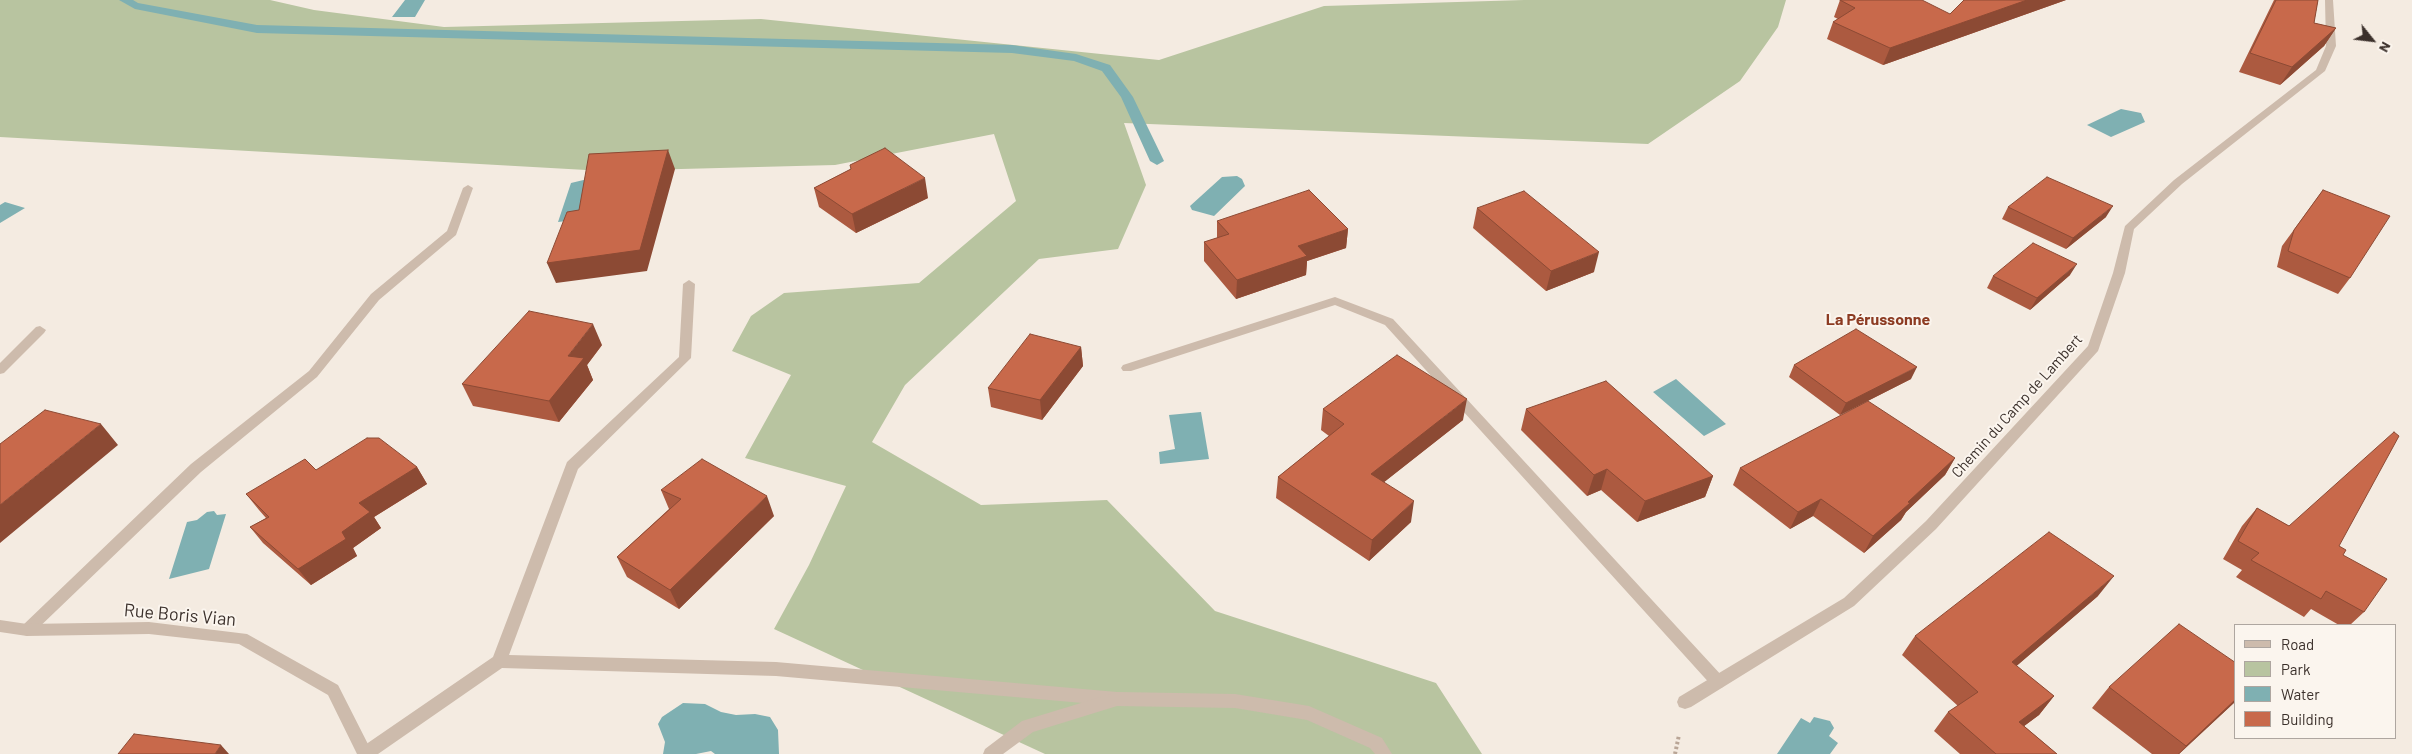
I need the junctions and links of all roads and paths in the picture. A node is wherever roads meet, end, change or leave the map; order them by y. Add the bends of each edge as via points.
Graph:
1 (2329, 0) edge
2 (468, 188) dead end
3 (689, 284) dead end
4 (40, 330) dead end
5 (1127, 368) dead end
6 (0, 370) edge
7 (0, 626) edge
8 (27, 630) junction
9 (499, 660) junction
10 (1718, 682) junction
11 (1117, 699) junction
12 (1686, 702) dead end
13 (365, 754) edge
14 (991, 754) edge
15 (1384, 754) edge

1 - 10 street, Chemin du Camp de Lambert via 2331,46 2320,71 2178,182 2129,228 2119,273 2094,348 1931,526 1849,602
2 - 8 street via 452,233 375,297 313,374 196,468
3 - 9 street via 685,358 572,466
4 - 6 street
5 - 10 street via 1334,301 1389,322
7 - 8 street, Rue Boris Vian
8 - 13 street, Rue Boris Vian via 149,628 242,638 333,690
9 - 11 street via 776,669
9 - 13 street
10 - 12 street, Chemin du Camp de Lambert
11 - 14 street via 1028,726
11 - 15 street via 1235,702 1309,713 1376,743

